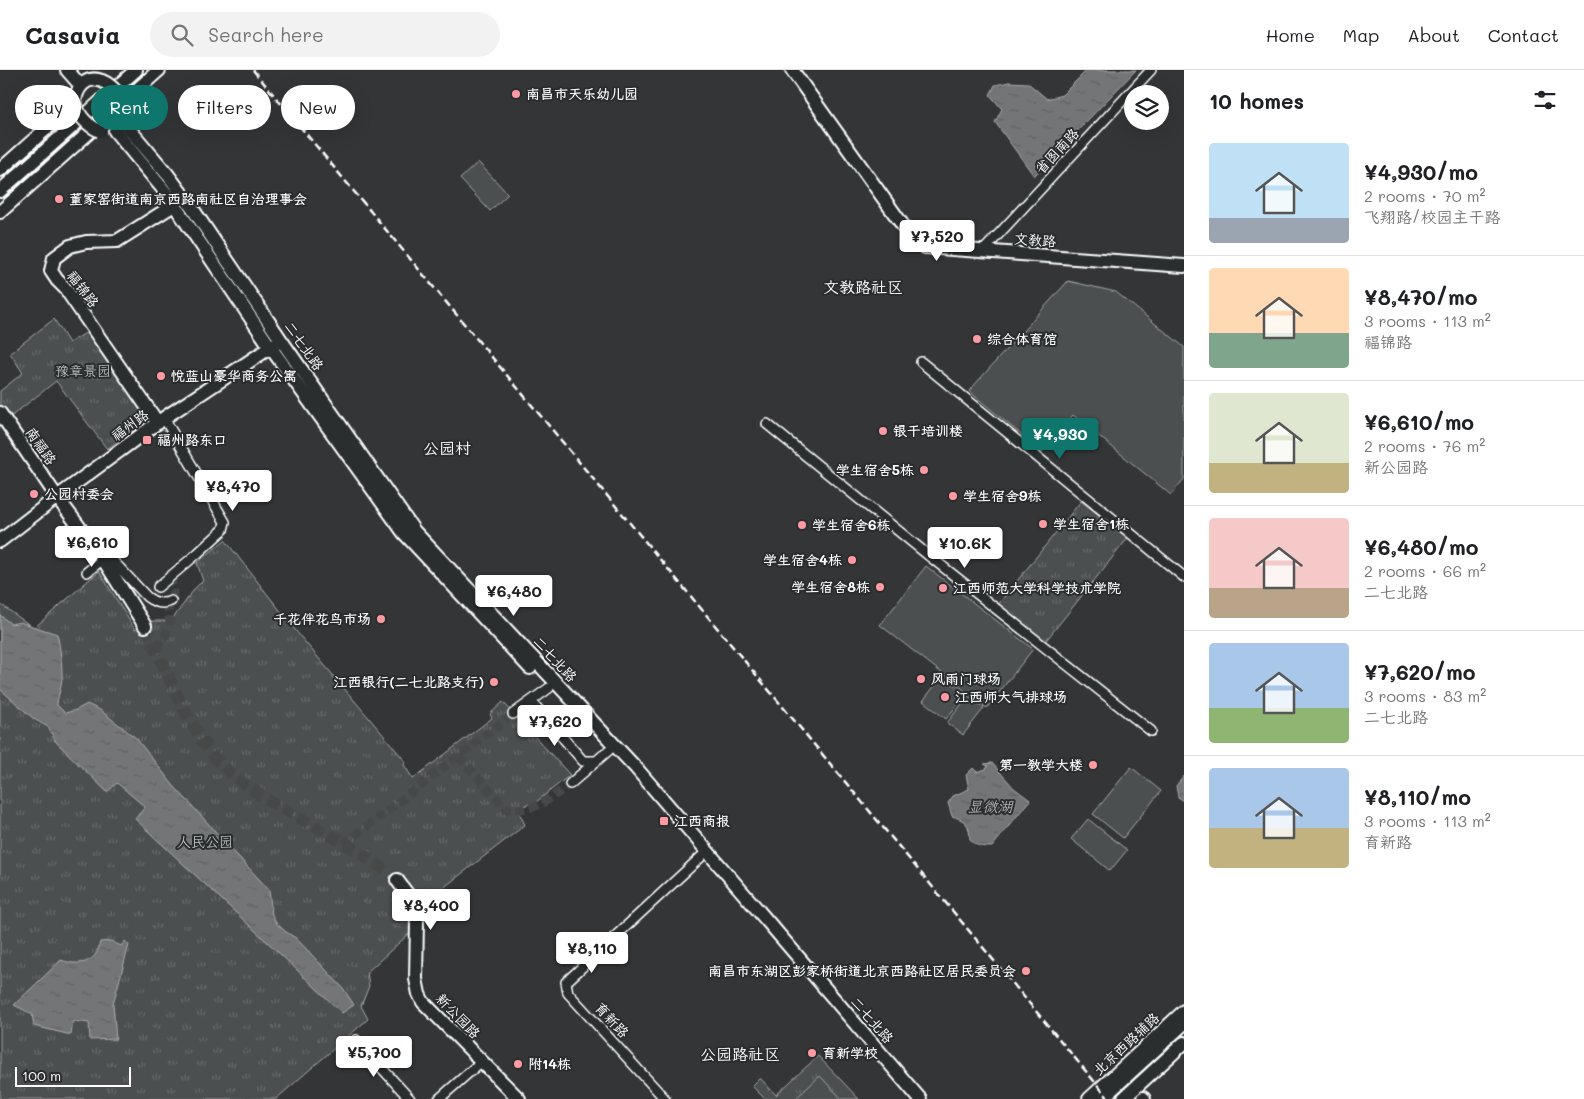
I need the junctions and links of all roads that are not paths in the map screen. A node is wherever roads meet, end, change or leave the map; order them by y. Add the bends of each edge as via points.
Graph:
1 (67, 70) edge
2 (124, 70) edge
3 (136, 70) edge
4 (148, 70) edge
5 (159, 70) edge
6 (792, 70) edge
7 (1151, 70) edge
8 (80, 85) edge
9 (110, 85) edge
10 (81, 86) edge
11 (81, 117) edge
12 (45, 130) edge
13 (105, 130) edge
14 (122, 130) edge
15 (123, 130) edge
16 (100, 131) junction
17 (0, 170) edge
18 (0, 180) edge
19 (0, 191) edge
20 (0, 201) edge
21 (174, 205) junction
22 (0, 212) edge
23 (0, 221) edge
24 (983, 251) junction
25 (1184, 266) edge
26 (281, 340) junction
27 (271, 348) junction
28 (921, 362) dead end
29 (0, 413) edge
30 (161, 421) junction
31 (767, 424) dead end
32 (57, 497) junction
33 (73, 517) junction
34 (0, 541) edge
35 (103, 559) junction
36 (87, 572) dead end
37 (1184, 576) edge
38 (158, 587) dead end
39 (171, 601) dead end
40 (146, 626) tunnel mouth
41 (549, 688) junction
42 (531, 701) junction
43 (514, 714) tunnel mouth
44 (1150, 731) dead end
45 (609, 750) junction
46 (596, 762) junction
47 (570, 784) tunnel mouth
48 (701, 857) junction
49 (397, 880) tunnel mouth
50 (1184, 1011) edge
51 (1184, 1022) edge
52 (1184, 1031) edge
53 (356, 1040) dead end
54 (1184, 1043) edge
55 (482, 1061) junction
56 (410, 1099) edge
57 (440, 1099) edge
58 (519, 1099) edge
59 (665, 1099) edge
60 (910, 1099) edge
61 (920, 1099) edge
62 (1089, 1099) edge
63 (1100, 1099) edge
64 (1111, 1099) edge
65 (1123, 1099) edge

1 - 8 main road
2 - 18 main road
3 - 19 main road
4 - 20 main road
5 - 22 main road
6 - 24 main road, 文教路 via 909,234 925,247
7 - 24 street, 省图南路
9 - 10 main road, bridge via 90,80
11 - 16 main road, bridge via 89,126
12 - 17 main road
13 - 16 main road
14 - 21 main road, 二七北路
15 - 26 main road, 二七北路 via 168,175
16 - 23 main road
21 - 27 main road, 二七北路
21 - 30 main road, 福锦路 via 116,241 70,246 54,258 51,271
24 - 25 main road, 文教路
26 - 27 main road, 福州路
26 - 61 main road, 二七北路 via 414,531 636,768
27 - 30 main road, 福州路
27 - 41 main road, 二七北路 via 404,533
28 - 37 street
29 - 32 main road, 南福路
30 - 32 main road, 福州路
30 - 38 street, 福锦路 via 225,522 223,530
31 - 44 street
32 - 33 main road
32 - 34 main road, 福州路
33 - 35 main road
33 - 39 street via 147,597 155,602
35 - 36 street
35 - 40 main road
41 - 42 street
41 - 45 main road, 二七北路
42 - 43 street
42 - 46 street via 583,761
45 - 46 street
45 - 48 main road, 二七北路
46 - 47 street
48 - 59 street, 育新路 via 566,982 568,993
48 - 60 main road, 二七北路
49 - 55 main road, 新公园路 via 408,895 417,920 416,979 419,994 423,1002
50 - 62 main road, 北京西路辅路
51 - 63 main road
52 - 64 main road
53 - 56 street
54 - 65 main road
55 - 57 street
55 - 58 main road, 新公园路

